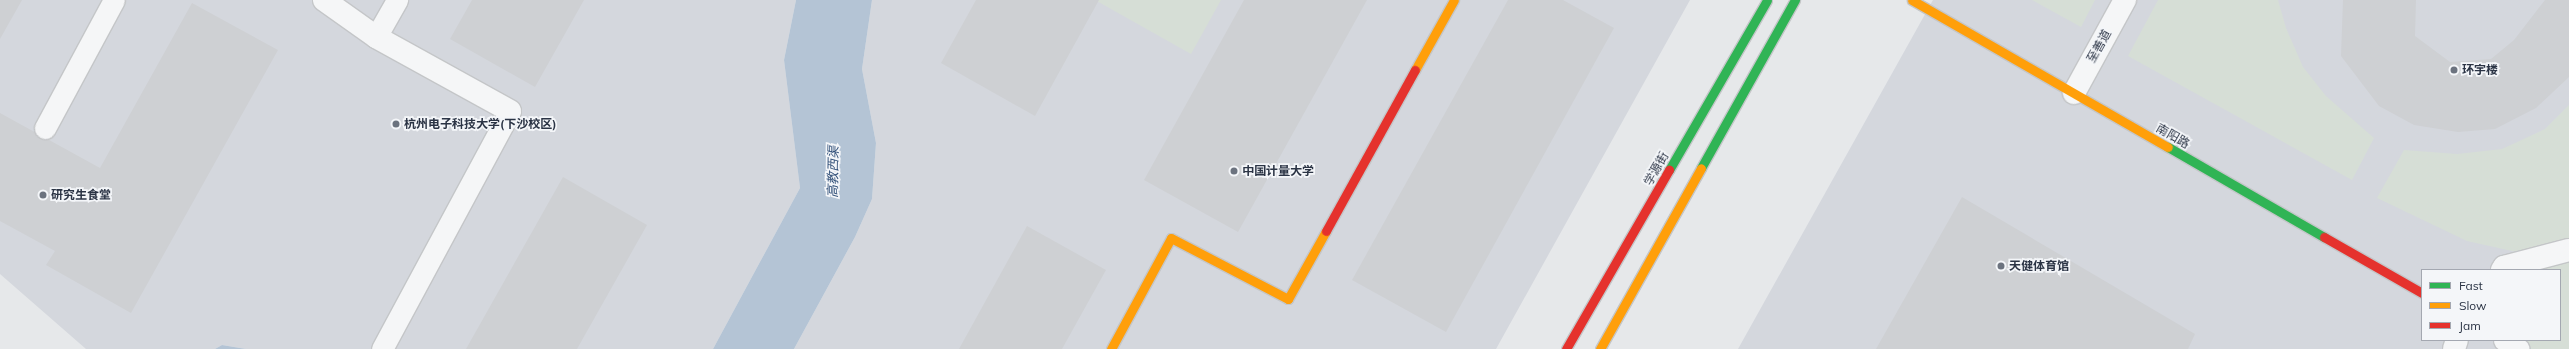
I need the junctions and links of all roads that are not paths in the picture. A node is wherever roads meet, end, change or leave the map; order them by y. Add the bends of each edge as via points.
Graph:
1 (114, 0) edge
2 (324, 0) edge
3 (397, 0) edge
4 (1454, 0) edge
5 (1767, 0) edge
6 (1795, 0) edge
7 (1912, 0) edge
8 (2124, 0) edge
9 (376, 37) junction
10 (2074, 92) junction
11 (510, 111) joint
12 (45, 128) dead end
13 (2569, 250) edge
14 (2503, 269) edge
15 (2421, 292) edge
16 (2506, 341) edge
17 (382, 349) edge
18 (1111, 349) edge
19 (1566, 349) edge
20 (1600, 349) edge
21 (2519, 349) edge

1 - 12 lane
2 - 9 street
3 - 9 lane
4 - 18 street via 1288,299 1170,238
5 - 19 street, 学源街
6 - 20 street
7 - 10 street, 南阳路
8 - 10 street, 至善道
9 - 11 street
10 - 15 street, 南阳路
11 - 17 lane
13 - 14 street
16 - 21 lane

